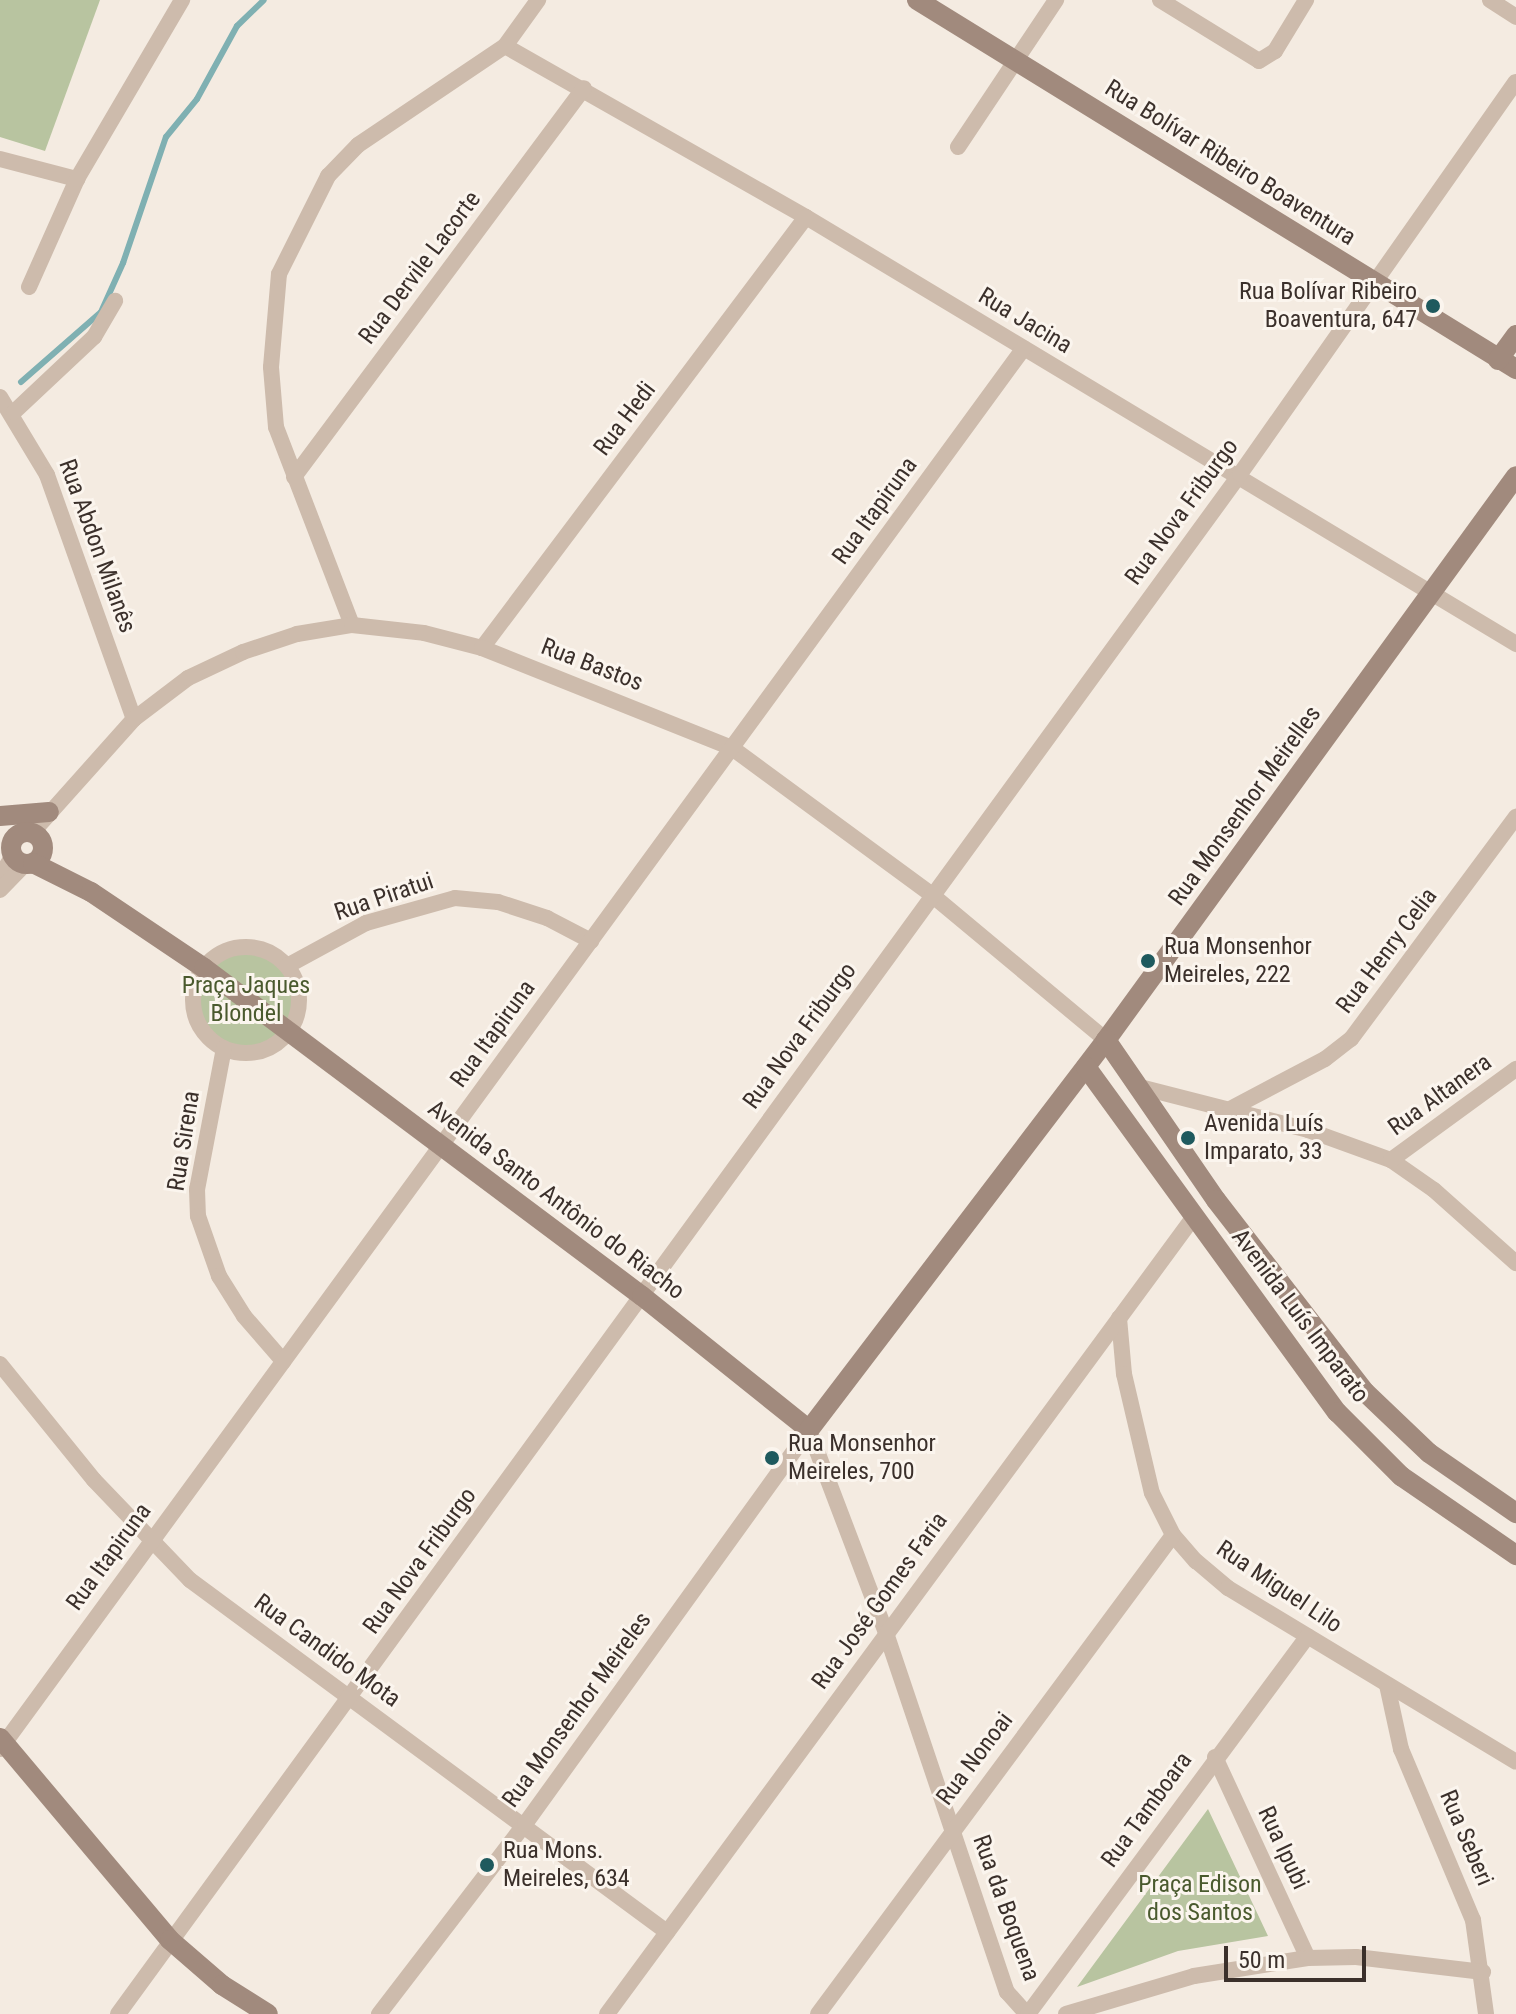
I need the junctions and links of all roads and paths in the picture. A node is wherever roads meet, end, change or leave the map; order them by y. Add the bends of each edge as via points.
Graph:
1 (182, 0) edge
2 (538, 0) edge
3 (917, 0) edge
4 (1056, 0) edge
5 (1160, 0) edge
6 (1306, 0) edge
7 (1490, 0) edge
8 (1516, 17) edge
9 (505, 46) junction
10 (1016, 60) junction
11 (1516, 82) edge
12 (584, 88) junction
13 (958, 147) dead end
14 (0, 159) edge
15 (77, 179) junction
16 (806, 217) junction
17 (1375, 285) junction
18 (29, 287) dead end
19 (115, 301) dead end
20 (1516, 335) edge
21 (1024, 348) junction
22 (1507, 364) edge
23 (0, 397) edge
24 (14, 412) junction
25 (1240, 474) junction
26 (1516, 476) edge
27 (294, 477) junction
28 (1433, 593) junction
29 (352, 625) junction
30 (1516, 644) edge
31 (482, 648) junction
32 (134, 719) junction
33 (732, 748) junction
34 (49, 812) junction
35 (1516, 817) edge
36 (0, 818) edge
37 (33, 836) junction
38 (18, 861) edge
39 (0, 890) edge
40 (91, 892) junction
41 (932, 895) junction
42 (591, 941) junction
43 (287, 966) junction
44 (204, 968) junction
45 (288, 1032) junction
46 (1106, 1040) junction
47 (224, 1048) junction
48 (1086, 1067) junction
49 (1516, 1069) edge
50 (1136, 1086) junction
51 (1230, 1109) junction
52 (441, 1145) junction
53 (1391, 1160) junction
54 (1193, 1218) junction
55 (1516, 1263) edge
56 (642, 1296) junction
57 (1119, 1318) junction
58 (283, 1361) junction
59 (0, 1364) edge
60 (809, 1430) junction
61 (1516, 1513) edge
62 (1173, 1535) junction
63 (148, 1542) junction
64 (1516, 1555) edge
65 (886, 1633) junction
66 (1308, 1636) junction
67 (1387, 1685) junction
68 (350, 1698) junction
69 (1, 1743) edge
70 (1215, 1757) junction
71 (1516, 1762) edge
72 (525, 1824) junction
73 (951, 1831) junction
74 (667, 1932) junction
75 (170, 1940) junction
76 (1308, 1958) junction
77 (1483, 1972) junction
78 (118, 2014) edge
79 (268, 2014) edge
80 (379, 2014) edge
81 (607, 2014) edge
82 (818, 2014) edge
83 (1028, 2014) edge
84 (1066, 2014) edge
85 (1486, 2014) edge

1 - 15 street
2 - 9 street
3 - 10 street, Rua Bolívar Ribeiro Boaventura
4 - 10 street
5 - 6 street via 1259,61 1275,51
7 - 8 street
9 - 12 street, Rua Jacina
9 - 27 street via 358,145 328,176 301,221 279,274 271,367 276,427
10 - 13 street
10 - 17 street, Rua Bolívar Ribeiro Boaventura
11 - 17 street, Rua Nova Friburgo
12 - 16 street, Rua Jacina
12 - 27 street, Rua Dervile Lacorte
14 - 15 street
15 - 18 street
16 - 21 street, Rua Jacina
16 - 31 street, Rua Hedi
17 - 22 street, Rua Bolívar Ribeiro Boaventura
17 - 25 street, Rua Nova Friburgo
19 - 24 street via 94,337
20 - 22 street
21 - 25 street, Rua Jacina
21 - 33 street, Rua Itapiruna
23 - 24 street, Rua Abdon Milanês
24 - 32 street, Rua Abdon Milanês via 47,475
25 - 28 street, Rua Jacina
25 - 41 street, Rua Nova Friburgo
26 - 28 street, Rua Monsenhor Meirelles
27 - 29 street
28 - 30 street, Rua Jacina
28 - 46 street, Rua Monsenhor Meirelles
29 - 31 street, Rua Bastos via 424,633
29 - 32 street, Rua Bastos via 243,652 188,678
31 - 33 street, Rua Bastos
32 - 34 street, Rua Bastos
33 - 41 street, Rua Bastos
33 - 42 street, Rua Itapiruna
34 - 36 street
34 - 37 street, Rua Bastos
35 - 51 street, Rua Henry Celia via 1351,1039 1325,1059
36 - 37 street, Avenida Santo Antônio do Riacho
37 - 38 street
37 - 38 street
37 - 40 street, Avenida Santo Antônio do Riacho
38 - 39 street
38 - 40 street, Avenida Santo Antônio do Riacho
40 - 44 street, Avenida Santo Antônio do Riacho
41 - 46 street, Rua Bastos
41 - 56 street, Rua Nova Friburgo
42 - 43 street, Rua Piratui via 547,918 498,902 455,898 366,923
42 - 52 street, Rua Itapiruna
43 - 44 street via 275,956 245,947 229,950
43 - 45 street via 299,999
44 - 45 street, Avenida Santo Antônio do Riacho
44 - 47 street via 193,997 194,1013 211,1040
45 - 47 street via 252,1052
45 - 52 street, Avenida Santo Antônio do Riacho
46 - 48 street, Rua Monsenhor Meirelles
46 - 50 street, Avenida Luís Imparato
47 - 58 street, Rua Sirena via 197,1189 198,1216 219,1276 244,1316
48 - 54 street, Avenida Luís Imparato
48 - 60 street, Rua Monsenhor Meirelles
49 - 53 street, Rua Altanera
50 - 51 street
50 - 61 street, Avenida Luís Imparato via 1216,1200 1365,1392 1429,1453
51 - 53 street
52 - 56 street, Avenida Santo Antônio do Riacho
52 - 58 street, Rua Itapiruna
53 - 55 street via 1434,1190
54 - 57 street, Rua José Gomes Faria
54 - 64 street, Avenida Luís Imparato via 1337,1412 1401,1476
56 - 60 street, Avenida Santo Antônio do Riacho
56 - 68 street, Rua Nova Friburgo
57 - 62 street, Rua Miguel Lilo via 1139,1448 1152,1493
57 - 65 street, Rua José Gomes Faria
58 - 63 street, Rua Itapiruna
59 - 63 street, Rua Candido Mota
60 - 65 street
60 - 72 street, Rua Monsenhor Meireles
62 - 66 street, Rua Miguel Lilo via 1228,1588
62 - 73 street, Rua Nonoai
63 - 68 street, Rua Candido Mota via 190,1580
63 - 69 street, Rua Itapiruna
65 - 73 street, Rua da Boquena
65 - 74 street, Rua José Gomes Faria
66 - 67 street, Rua Miguel Lilo
66 - 70 street, Rua Tamboara
67 - 71 street, Rua Miguel Lilo
67 - 77 street, Rua Seberi via 1401,1749 1463,1890
68 - 72 street, Rua Candido Mota
68 - 75 street, Rua Nova Friburgo
69 - 75 street
70 - 76 street, Rua Ipubi
70 - 83 street, Rua Tamboara
72 - 74 street, Rua Candido Mota
72 - 80 street, Rua Monsenhor Meireles
73 - 82 street, Rua Nonoai
73 - 83 street, Rua da Boquena via 1007,1992
74 - 81 street, Rua José Gomes Faria
75 - 78 street, Rua Nova Friburgo
75 - 79 street via 222,1985
76 - 77 street via 1356,1957
76 - 84 street via 1194,1976
77 - 85 street, Rua Seberi

